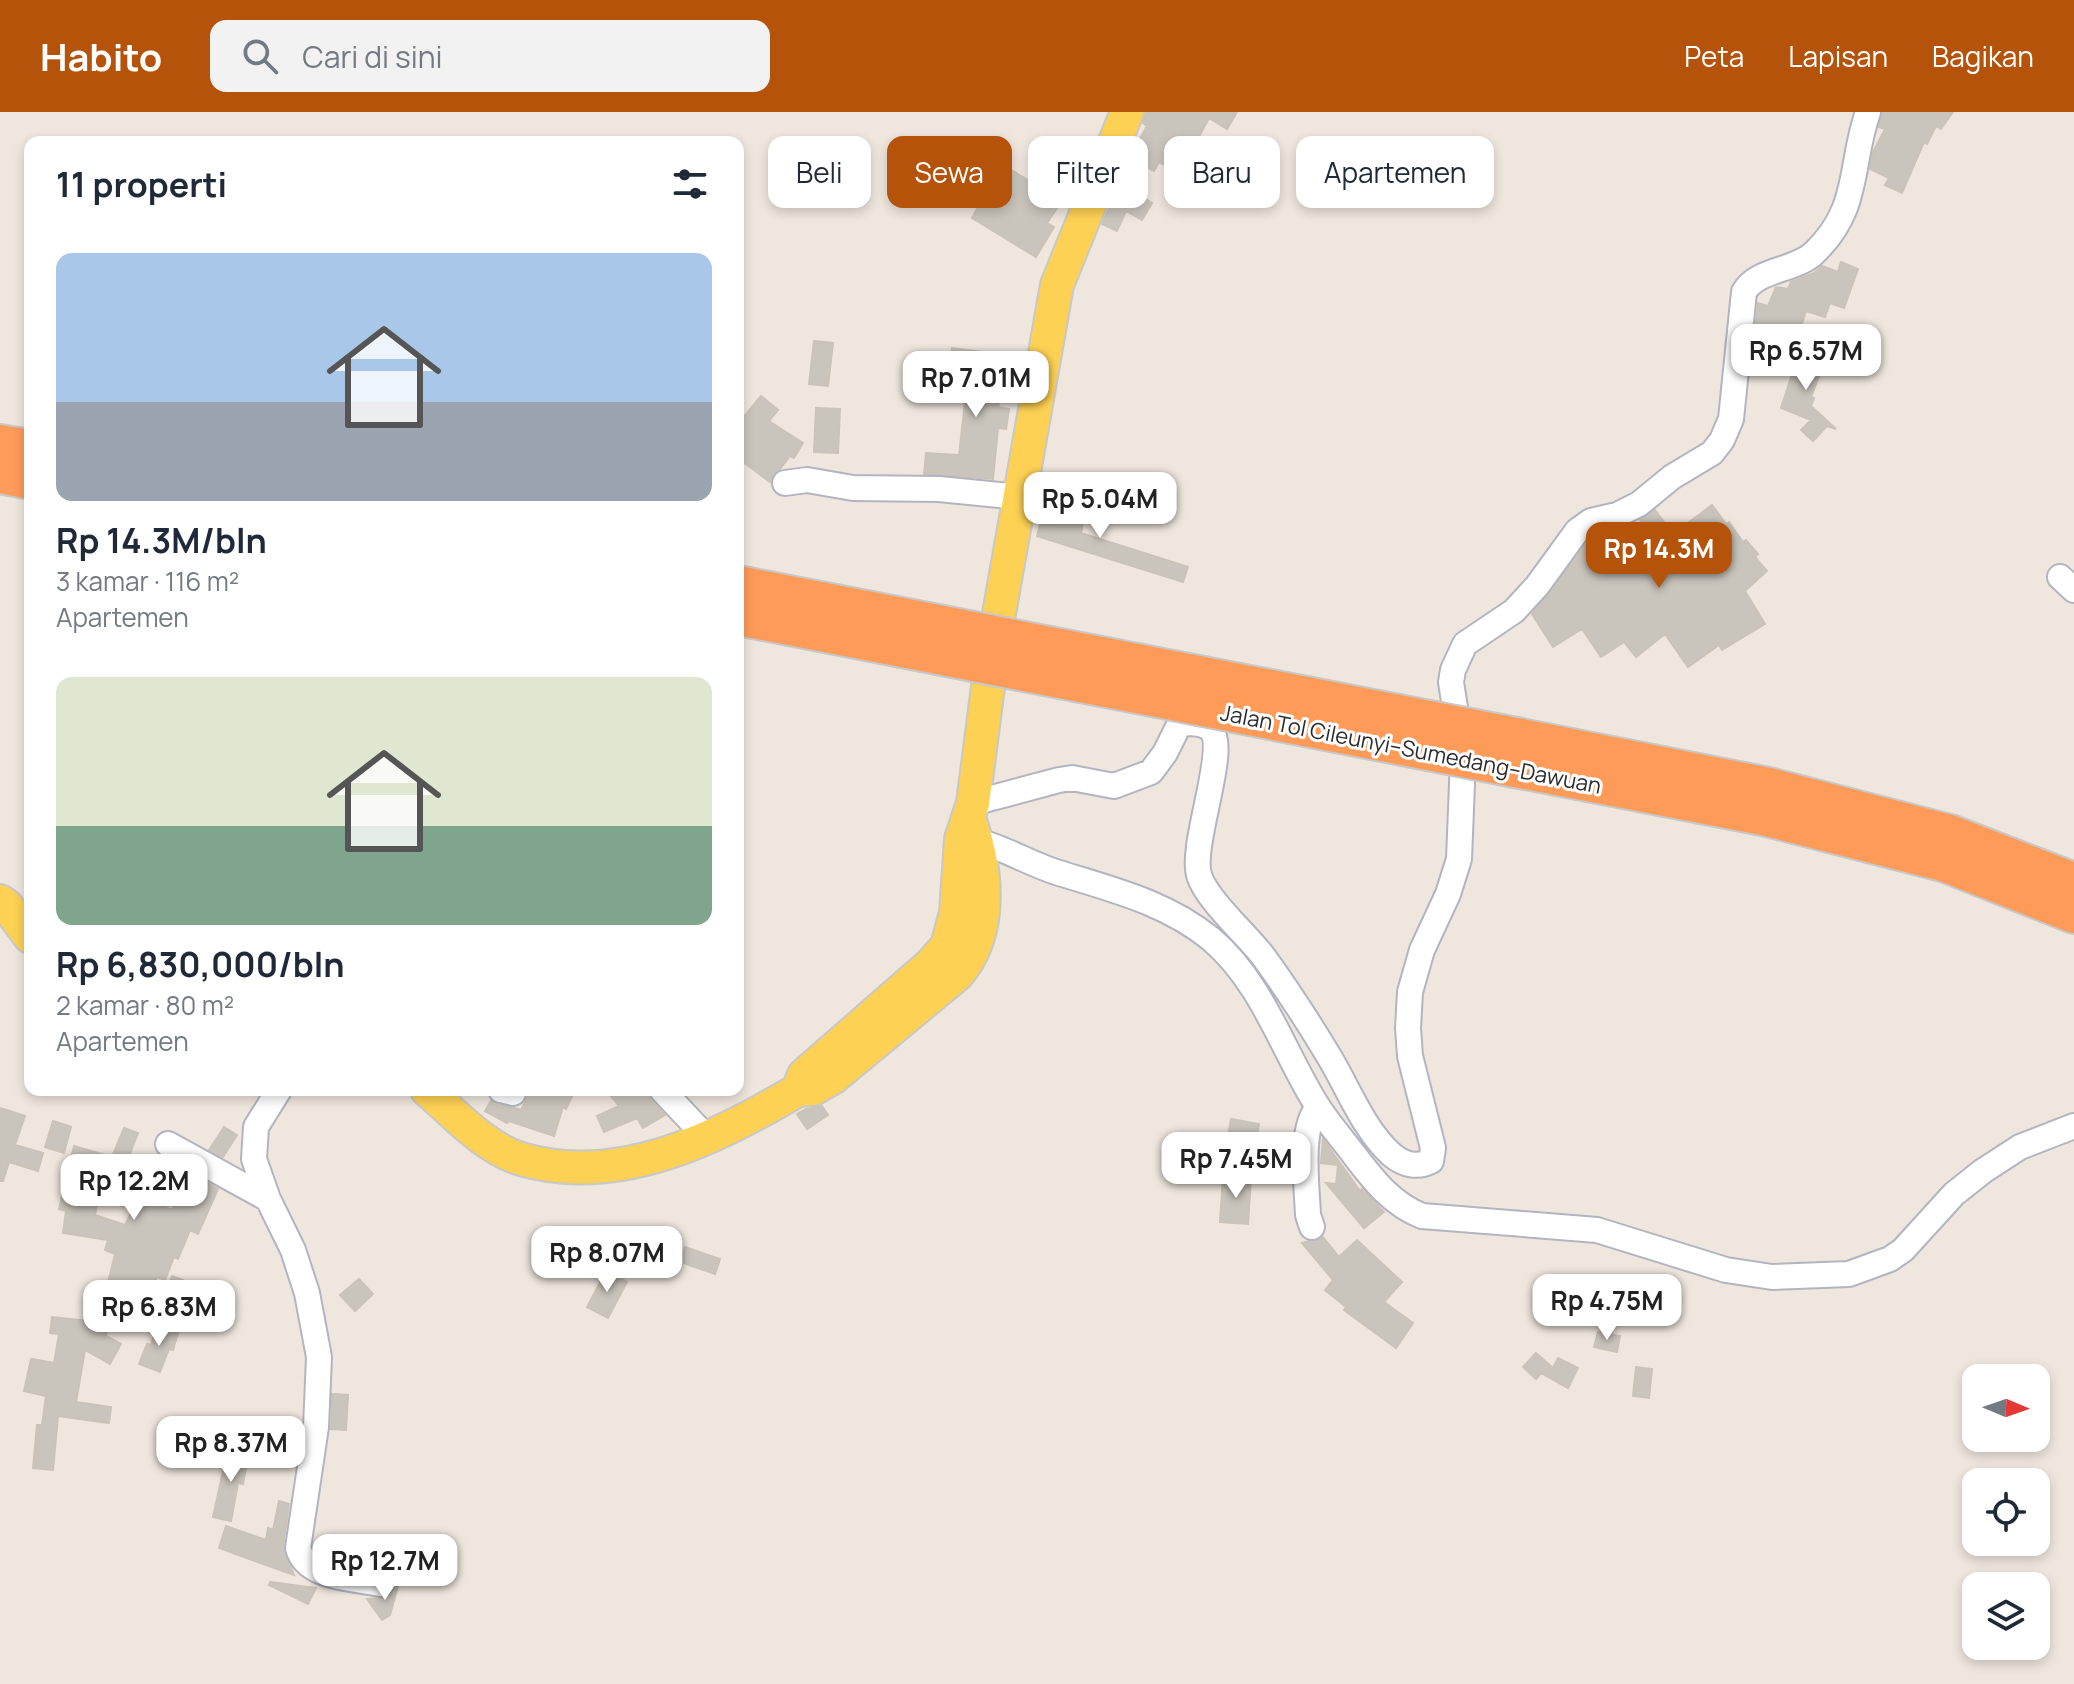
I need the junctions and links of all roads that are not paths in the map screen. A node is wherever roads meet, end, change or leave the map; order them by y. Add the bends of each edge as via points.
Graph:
1 (1127, 112) edge
2 (1868, 112) edge
3 (0, 443) edge
4 (24, 447) edge
5 (0, 475) edge
6 (24, 480) edge
7 (785, 483) dead end
8 (1019, 497) junction
9 (744, 585) edge
10 (744, 618) edge
11 (1518, 753) junction
12 (1766, 802) junction
13 (970, 824) junction
14 (2074, 881) edge
15 (0, 901) edge
16 (2074, 915) edge
17 (24, 929) edge
18 (937, 975) junction
19 (275, 1096) edge
20 (434, 1096) edge
21 (668, 1096) edge
22 (1318, 1108) junction
23 (2074, 1126) edge
24 (708, 1139) junction
25 (168, 1144) dead end
26 (268, 1199) junction
27 (1312, 1227) dead end
28 (381, 1584) dead end

1 - 8 main road via 1057,285
2 - 13 street via 1847,203 1830,237 1810,257 1754,280 1744,292 1731,419 1722,440 1712,453 1639,504 1577,531 1514,611 1475,637 1458,657 1451,682 1463,759 1459,859 1422,950 1410,992 1408,1028 1433,1148 1431,1161 1406,1164 1392,1155 1289,991 1207,893 1198,873 1198,836 1215,766 1217,740 1211,728 1180,723 1151,772 1114,786 1072,778
3 - 4 highway
5 - 6 highway
7 - 8 street via 807,480 853,488
8 - 13 main road
9 - 11 highway, Jalan Tol Cileunyi–Sumedang–Dawuan, bridge
10 - 11 highway, Jalan Tol Cileunyi–Sumedang–Dawuan, bridge
11 - 12 highway, Jalan Tol Cileunyi–Sumedang–Dawuan
12 - 14 highway, Jalan Tol Cileunyi–Sumedang–Dawuan via 1950,833
12 - 16 highway, Jalan Tol Cileunyi–Sumedang–Dawuan
13 - 18 main road via 952,935
13 - 18 main road via 981,853 984,910 970,960
13 - 22 street via 1032,864 1145,900 1212,940 1258,997
15 - 17 main road
18 - 24 main road via 882,1020 834,1077 813,1089 798,1090
19 - 26 street via 256,1127 254,1143 256,1170
20 - 24 main road via 480,1135 519,1158 543,1163 642,1160
21 - 24 street
22 - 23 street via 1377,1184 1398,1204 1422,1216 1597,1230 1726,1270 1772,1277 1849,1274 1890,1259 1983,1171 2020,1147
22 - 27 street via 1308,1131
25 - 26 street
26 - 28 street via 300,1270 319,1357 300,1556 318,1571

